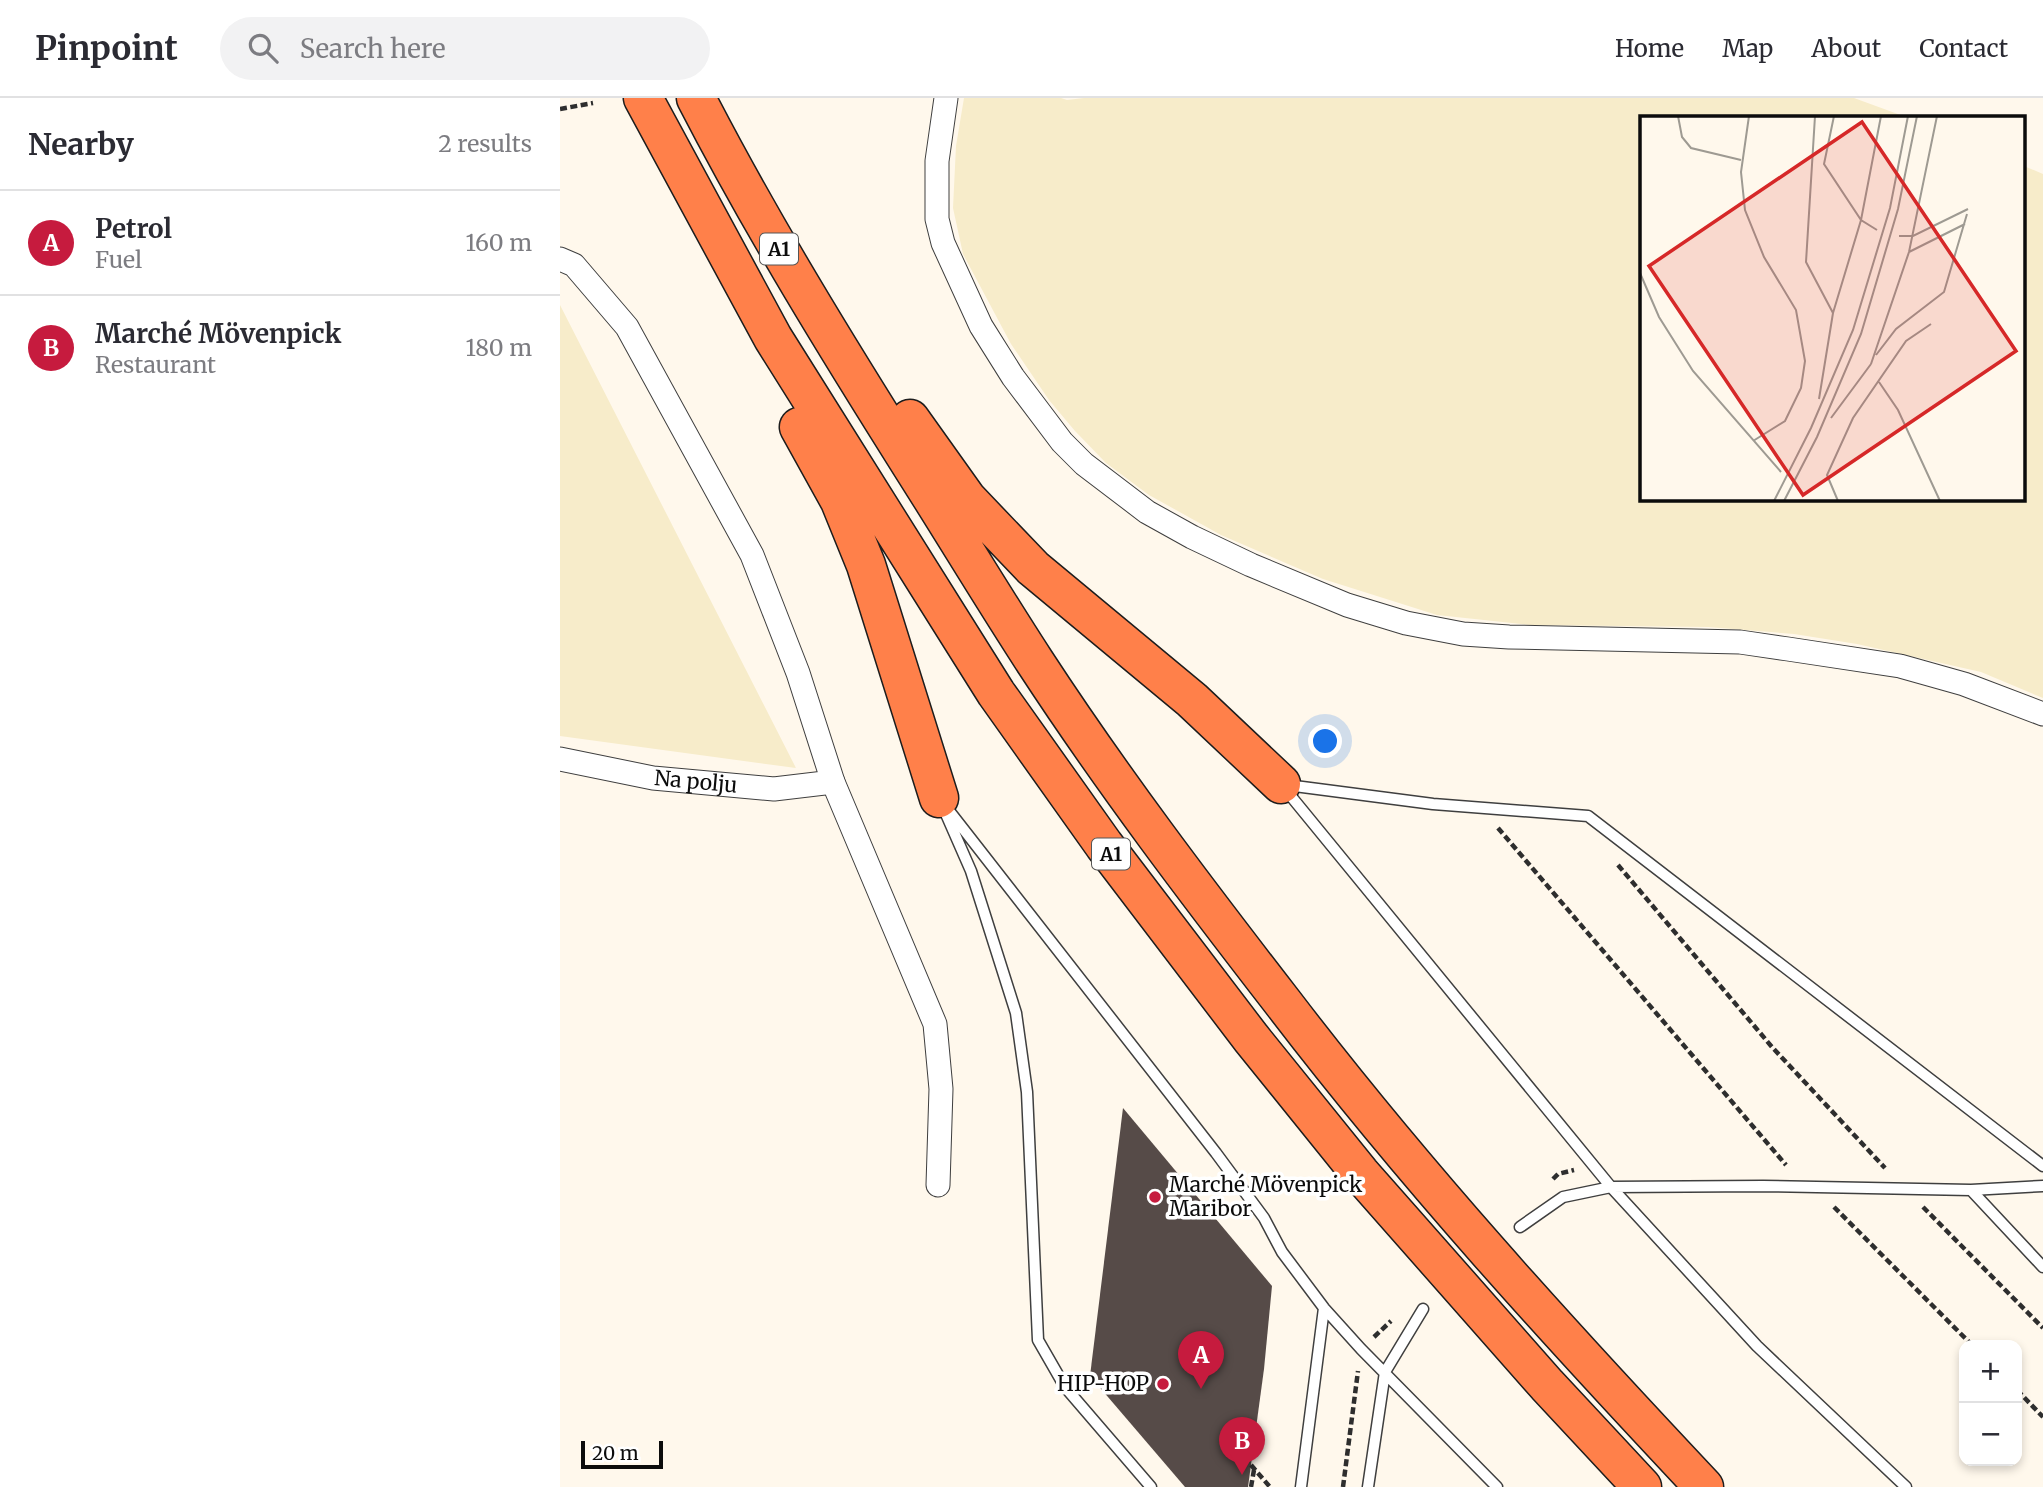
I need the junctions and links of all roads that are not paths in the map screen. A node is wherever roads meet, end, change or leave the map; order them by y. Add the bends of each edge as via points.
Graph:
1 (643, 98) edge
2 (696, 98) edge
3 (946, 98) edge
4 (560, 258) edge
5 (831, 337) junction
6 (773, 338) junction
7 (2043, 714) edge
8 (560, 758) edge
9 (834, 782) junction
10 (1281, 784) junction
11 (939, 799) junction
12 (2043, 1166) edge
13 (938, 1185) dead end
14 (2043, 1186) edge
15 (1611, 1187) junction
16 (1971, 1190) junction
17 (1520, 1227) dead end
18 (2043, 1267) edge
19 (1324, 1308) junction
20 (1423, 1309) dead end
21 (1385, 1372) junction
22 (1151, 1487) edge
23 (1301, 1487) edge
24 (1367, 1487) edge
25 (1497, 1487) edge
26 (1642, 1487) edge
27 (1704, 1487) edge
28 (1906, 1487) edge

1 - 6 highway, A1
2 - 5 highway, A1
3 - 7 street via 937,161 937,219 976,315 1013,377 1062,442 1147,512 1263,570 1347,605 1406,623 1508,637 1741,642 1776,647 1900,666
4 - 9 street via 573,265 627,327 752,555
5 - 10 highway via 914,424 967,499 1033,568 1192,701
5 - 27 highway, A1 via 1036,664 1277,996 1398,1146 1579,1354
6 - 11 highway via 791,412 840,501 866,565
6 - 26 highway, A1 via 996,693 1104,845 1360,1173
8 - 9 street, Na polju via 653,778 774,789
9 - 13 street via 935,1024 941,1089
10 - 12 lane via 1433,804 1588,816
10 - 15 lane
11 - 19 lane via 1216,1153
11 - 22 lane via 971,871 1016,1013 1027,1092 1038,1340 1065,1387
14 - 16 lane
15 - 16 lane
15 - 17 lane via 1563,1197
15 - 28 lane via 1757,1346
16 - 18 lane
19 - 21 lane
19 - 23 lane
20 - 21 lane
21 - 24 lane
21 - 25 lane

